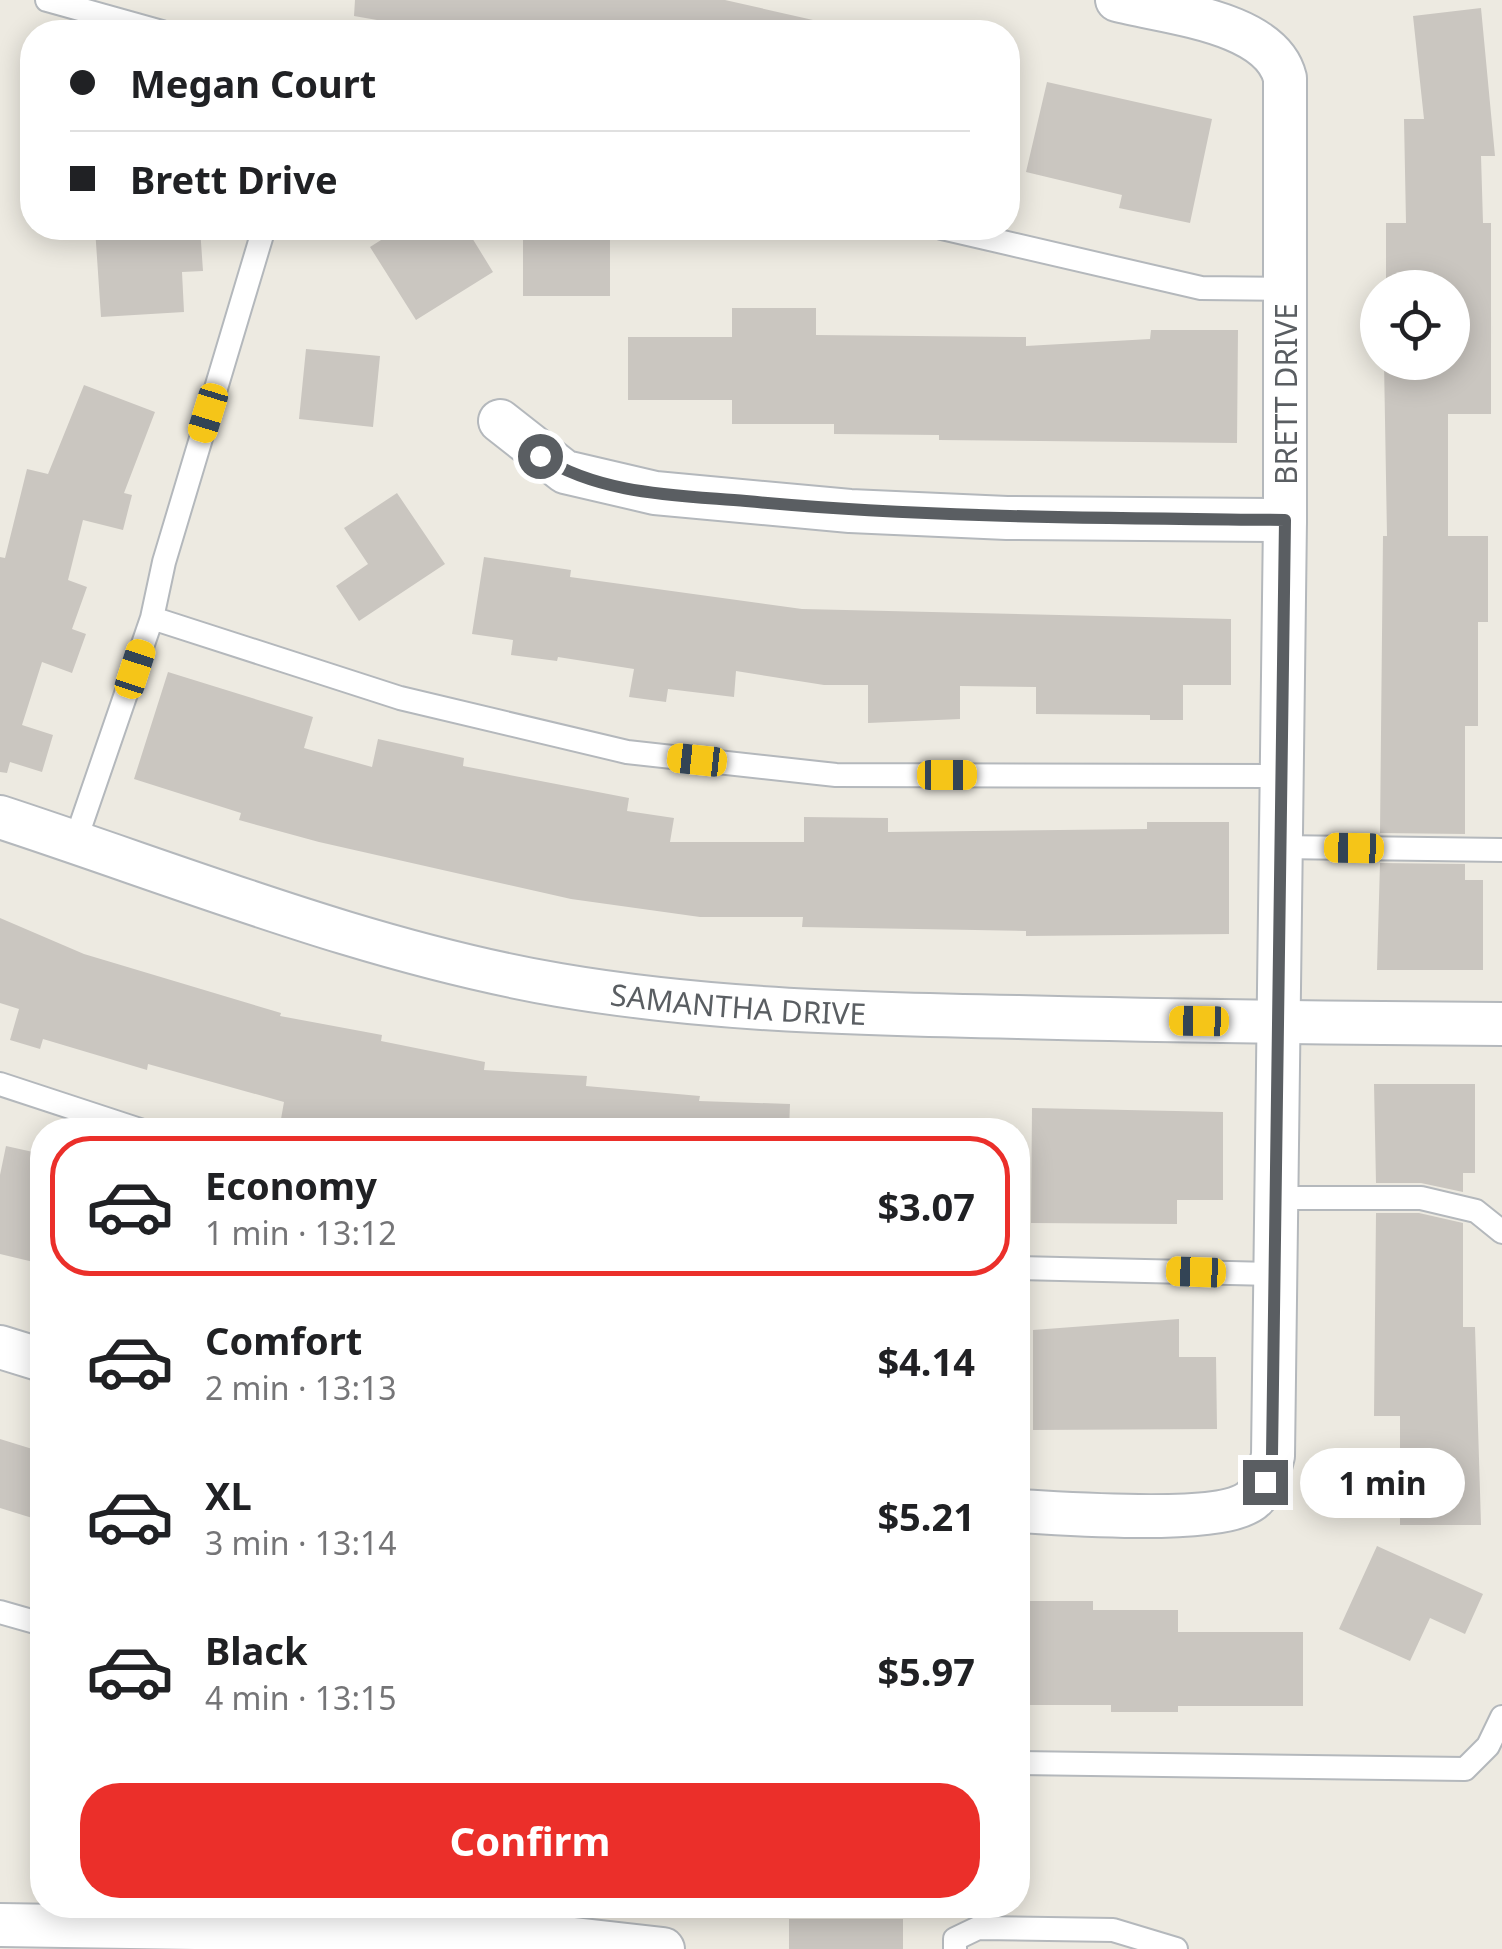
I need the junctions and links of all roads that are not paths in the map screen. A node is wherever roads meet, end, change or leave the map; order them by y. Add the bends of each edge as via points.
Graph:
1 (46, 0) edge
2 (1117, 0) edge
3 (118, 20) edge
4 (260, 240) edge
5 (994, 240) edge
6 (1285, 289) junction
7 (500, 421) dead end
8 (1285, 520) junction
9 (152, 618) junction
10 (1280, 776) junction
11 (2, 824) edge
12 (75, 842) junction
13 (1280, 848) junction
14 (1502, 850) edge
15 (1277, 1023) junction
16 (1502, 1024) edge
17 (0, 1084) edge
18 (103, 1118) edge
19 (1275, 1198) junction
20 (1502, 1232) edge
21 (1030, 1268) edge
22 (1274, 1274) junction
23 (0, 1347) edge
24 (30, 1356) edge
25 (1030, 1511) edge
26 (0, 1612) edge
27 (30, 1621) edge
28 (1502, 1717) edge
29 (1030, 1762) edge
30 (0, 1924) edge
31 (664, 1949) edge
32 (954, 1949) edge
33 (1176, 1949) edge

1 - 3 lane
2 - 6 street, BRETT DRIVE via 1246,33 1282,65
4 - 9 lane
5 - 6 lane via 1202,288
6 - 8 street, BRETT DRIVE
7 - 8 street via 565,472 655,493 1007,518
8 - 10 street, BRETT DRIVE
9 - 10 lane via 400,698 628,752 836,775
9 - 12 lane
10 - 13 street, BRETT DRIVE
11 - 12 street, SAMANTHA DRIVE
12 - 15 street, SAMANTHA DRIVE via 396,946 633,997 869,1014
13 - 14 lane
13 - 15 street, BRETT DRIVE
15 - 16 street, SAMANTHA DRIVE
15 - 19 street, BRETT DRIVE
17 - 18 lane
19 - 20 lane via 1421,1198 1476,1210
19 - 22 street, BRETT DRIVE
21 - 22 lane
22 - 25 street, BRETT DRIVE via 1272,1456 1254,1499 1236,1510 1177,1516
23 - 24 street
26 - 27 lane
28 - 29 lane via 1488,1746 1465,1768
30 - 31 street via 521,1933
32 - 33 lane via 955,1940 978,1928 1114,1930

